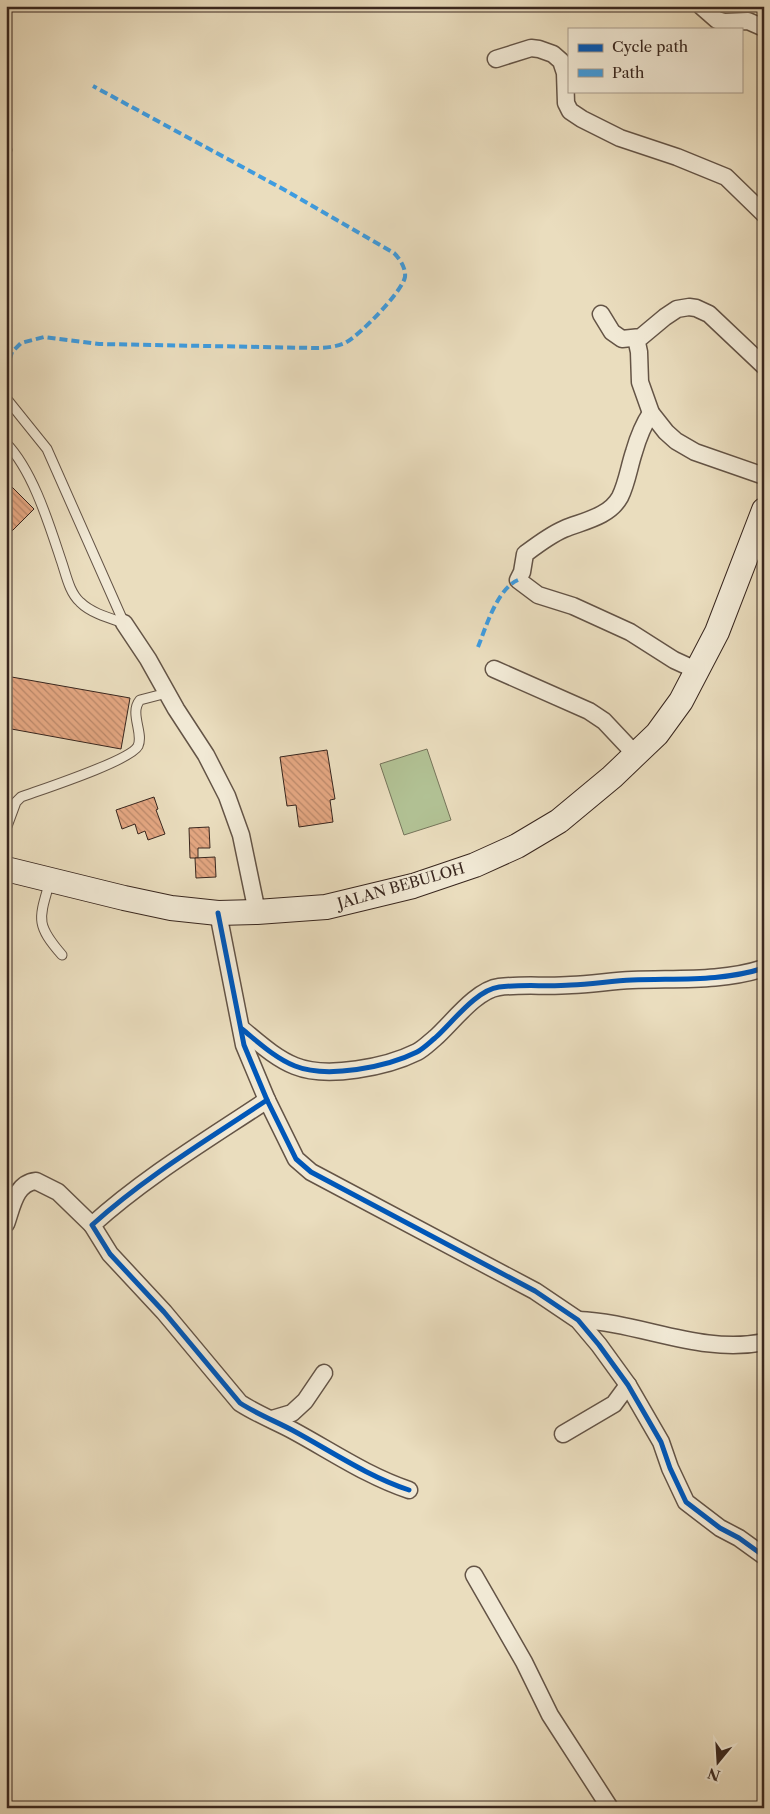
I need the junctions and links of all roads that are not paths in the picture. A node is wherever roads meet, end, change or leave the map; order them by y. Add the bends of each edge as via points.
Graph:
1 (701, 6) edge
2 (764, 28) edge
3 (496, 59) dead end
4 (764, 214) edge
5 (601, 314) dead end
6 (636, 338) junction
7 (764, 366) edge
8 (6, 398) edge
9 (651, 413) junction
10 (6, 443) edge
11 (764, 476) edge
12 (764, 510) edge
13 (124, 623) junction
14 (494, 669) dead end
15 (698, 671) junction
16 (167, 694) junction
17 (636, 755) junction
18 (6, 829) edge
19 (6, 869) edge
20 (50, 880) junction
21 (257, 912) junction
22 (218, 913) junction
23 (62, 955) dead end
24 (764, 968) edge
25 (242, 1028) junction
26 (267, 1100) junction
27 (6, 1224) edge
28 (92, 1225) junction
29 (578, 1320) junction
30 (764, 1342) edge
31 (324, 1373) dead end
32 (628, 1385) junction
33 (272, 1419) junction
34 (563, 1434) dead end
35 (409, 1490) dead end
36 (764, 1556) edge
37 (474, 1575) dead end
38 (610, 1808) edge

1 - 2 street via 717,20 748,21
3 - 4 street via 531,48 553,54 561,61 565,73 566,103 570,111 620,138 726,177
5 - 6 street via 612,332 622,339
6 - 7 street via 677,310 696,308 709,314
6 - 9 street via 640,382
8 - 13 lane via 47,449
9 - 11 street via 682,445
9 - 15 street via 643,426 616,502 595,518 564,529 525,554 518,580 538,595 573,606 630,632
10 - 13 lane via 14,451 43,509 74,595 89,609
12 - 15 main road, JALAN BEBULOH via 717,632
13 - 16 street
14 - 17 street via 589,711 604,721
15 - 17 main road, JALAN BEBULOH via 657,734
16 - 18 lane via 138,703 140,738 134,750 70,780 21,797
16 - 21 street via 206,755 227,796 241,835
17 - 21 main road, JALAN BEBULOH via 559,821 517,846 474,865 414,886 326,907
19 - 20 main road, JALAN BEBULOH
20 - 22 main road, JALAN BEBULOH via 171,908
20 - 23 lane via 41,912 42,924
21 - 22 main road, JALAN BEBULOH
22 - 25 street
24 - 25 street via 695,980 498,987 474,1000 418,1052 387,1063 352,1069 308,1070 294,1066
25 - 26 street via 244,1045
26 - 28 street via 166,1167
26 - 29 street via 296,1158 311,1172 535,1291
27 - 28 street via 18,1192 36,1181 58,1192
28 - 33 street via 110,1254 164,1312 240,1403
29 - 30 street via 684,1340 730,1345
29 - 32 street
31 - 33 street via 305,1401 292,1413
32 - 34 street via 614,1404
32 - 36 street via 661,1442 686,1502
33 - 35 street via 389,1484
37 - 38 street via 550,1715

